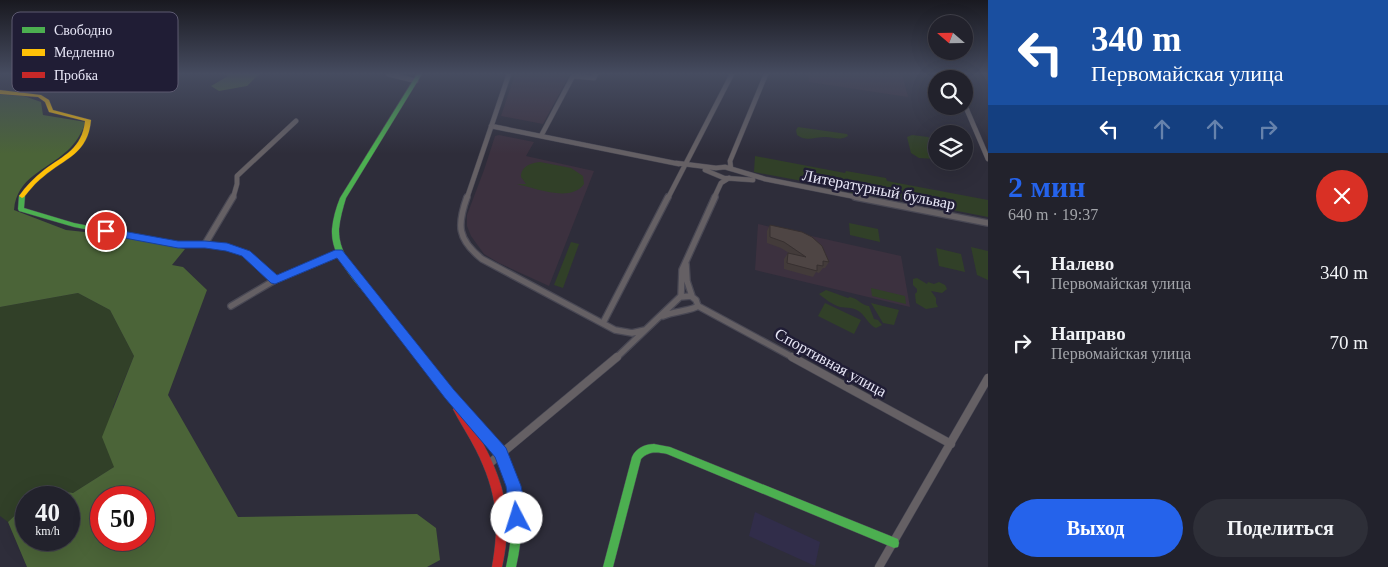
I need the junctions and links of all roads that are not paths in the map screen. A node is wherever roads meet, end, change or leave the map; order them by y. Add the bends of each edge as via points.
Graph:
1 (45, 100) edge
2 (404, 100) edge
3 (500, 100) edge
4 (560, 100) edge
5 (719, 100) edge
6 (755, 100) edge
7 (969, 115) edge
8 (296, 121) dead end
9 (491, 126) junction
10 (541, 136) junction
11 (988, 160) edge
12 (730, 161) junction
13 (686, 165) junction
14 (723, 167) junction
15 (717, 172) junction
16 (731, 174) junction
17 (721, 184) junction
18 (988, 223) edge
19 (205, 244) junction
20 (338, 253) junction
21 (686, 262) junction
22 (275, 280) junction
23 (692, 296) junction
24 (680, 297) junction
25 (231, 306) dead end
26 (698, 306) junction
27 (685, 309) junction
28 (657, 320) junction
29 (603, 324) junction
30 (645, 330) junction
31 (988, 378) edge
32 (450, 394) junction
33 (951, 444) junction
34 (501, 453) junction
35 (490, 463) junction
36 (894, 543) junction
37 (497, 567) edge
38 (510, 567) edge
39 (608, 567) edge
40 (879, 567) edge

1 - 19 street via 51,111 88,120 90,126 78,149 40,176 21,197 21,209 74,226 178,245
2 - 20 street via 334,218
3 - 9 street
4 - 10 street
5 - 13 street
6 - 12 street
7 - 11 street
8 - 19 street via 237,176 232,199
9 - 10 street
9 - 29 street via 460,217 465,243 488,264
10 - 13 street
12 - 14 street
12 - 16 street
13 - 15 street
13 - 29 street
14 - 15 street
14 - 16 street
15 - 16 street
15 - 17 street
16 - 17 street
16 - 18 street, Литературный бульвар
17 - 21 street
19 - 22 street via 246,253
20 - 22 street
20 - 32 street
21 - 23 street via 686,281
21 - 24 street via 680,277
22 - 25 street
23 - 24 street
23 - 26 street
24 - 27 street via 678,303
24 - 28 street
26 - 27 street via 692,310
26 - 33 street, Спортивная улица
27 - 28 street
28 - 30 street
29 - 30 street via 623,332
30 - 34 street via 627,349
31 - 33 street
32 - 34 street
32 - 35 street
33 - 36 street
34 - 35 street
34 - 38 street via 517,506 515,547
35 - 37 street via 502,512 503,537
36 - 39 street via 667,450 648,447 637,457
36 - 40 street

